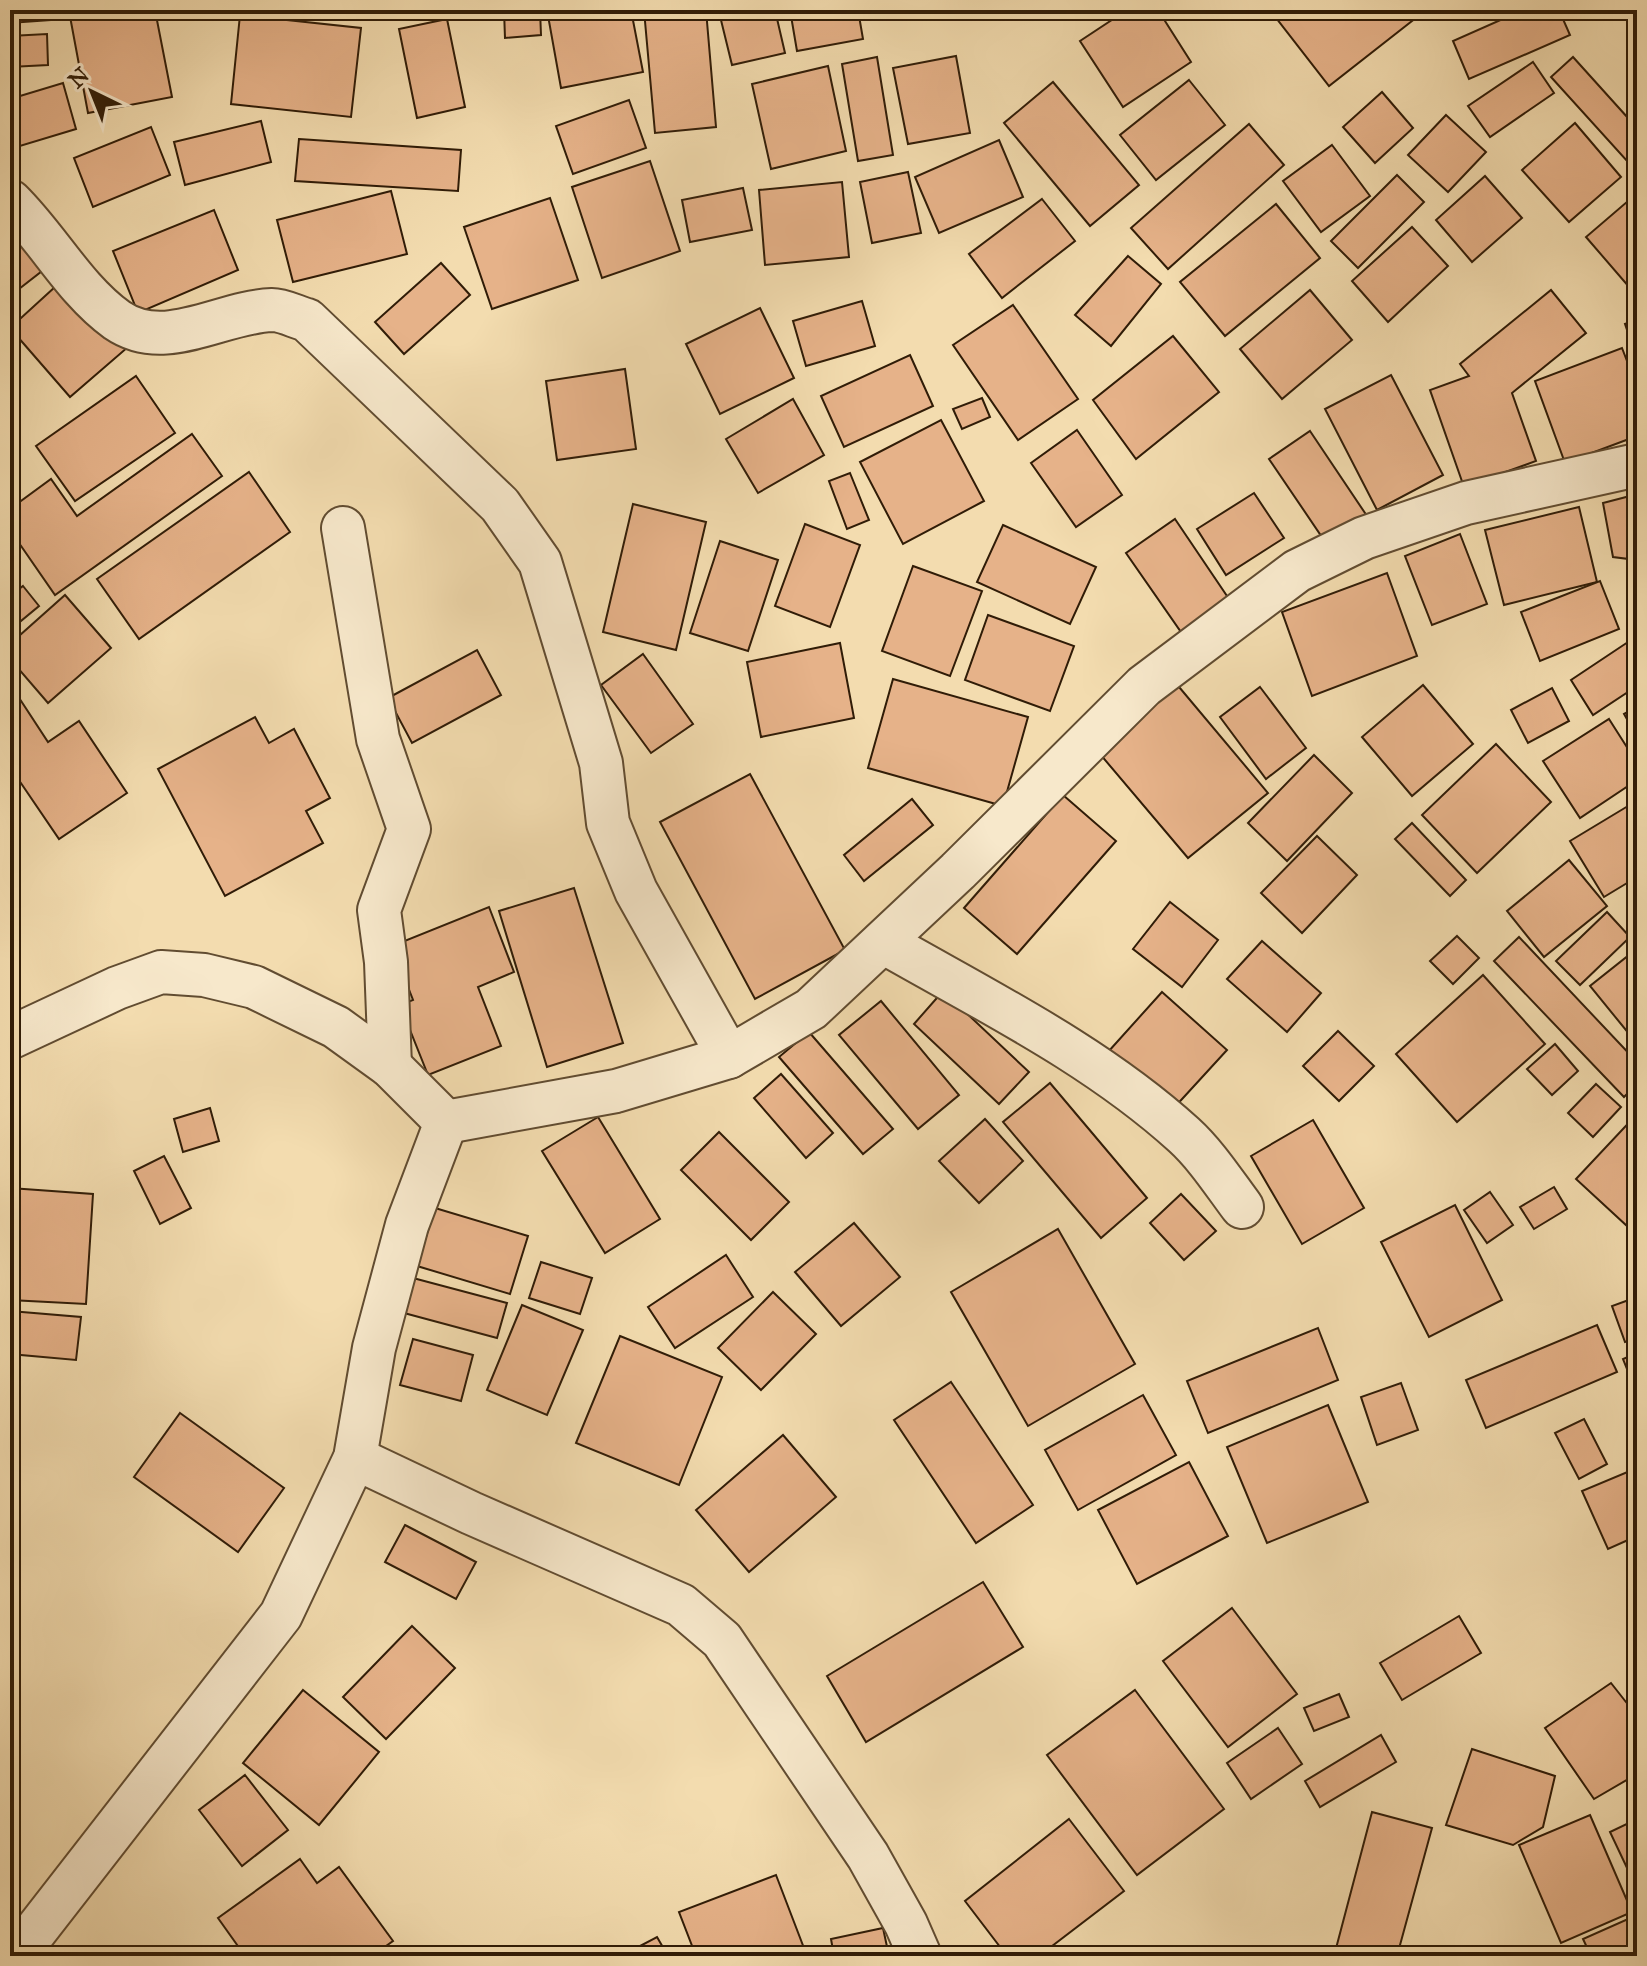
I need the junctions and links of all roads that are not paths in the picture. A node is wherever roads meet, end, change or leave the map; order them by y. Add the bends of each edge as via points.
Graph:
1 (10, 201) edge
2 (1633, 479) edge
3 (343, 528) dead end
4 (883, 942) junction
5 (10, 1038) edge
6 (729, 1057) junction
7 (390, 1066) junction
8 (446, 1122) junction
9 (1242, 1207) dead end
10 (355, 1458) junction
11 (16, 1956) edge
12 (920, 1956) edge

1 - 6 street via 92,298 129,327 167,334 275,310 307,320 500,505 540,562 601,763 608,823 636,891
2 - 4 street via 1466,503 1364,538 1297,571 1144,686
3 - 7 street via 378,739 409,829 379,910
4 - 6 street via 811,1009
4 - 9 street via 1135,1093 1186,1137
5 - 7 street via 161,972 204,975 254,987 336,1027
6 - 8 street via 616,1091
7 - 8 street
8 - 10 street via 407,1225 374,1348
10 - 11 street via 281,1615
10 - 12 street via 681,1605 722,1640 868,1856

